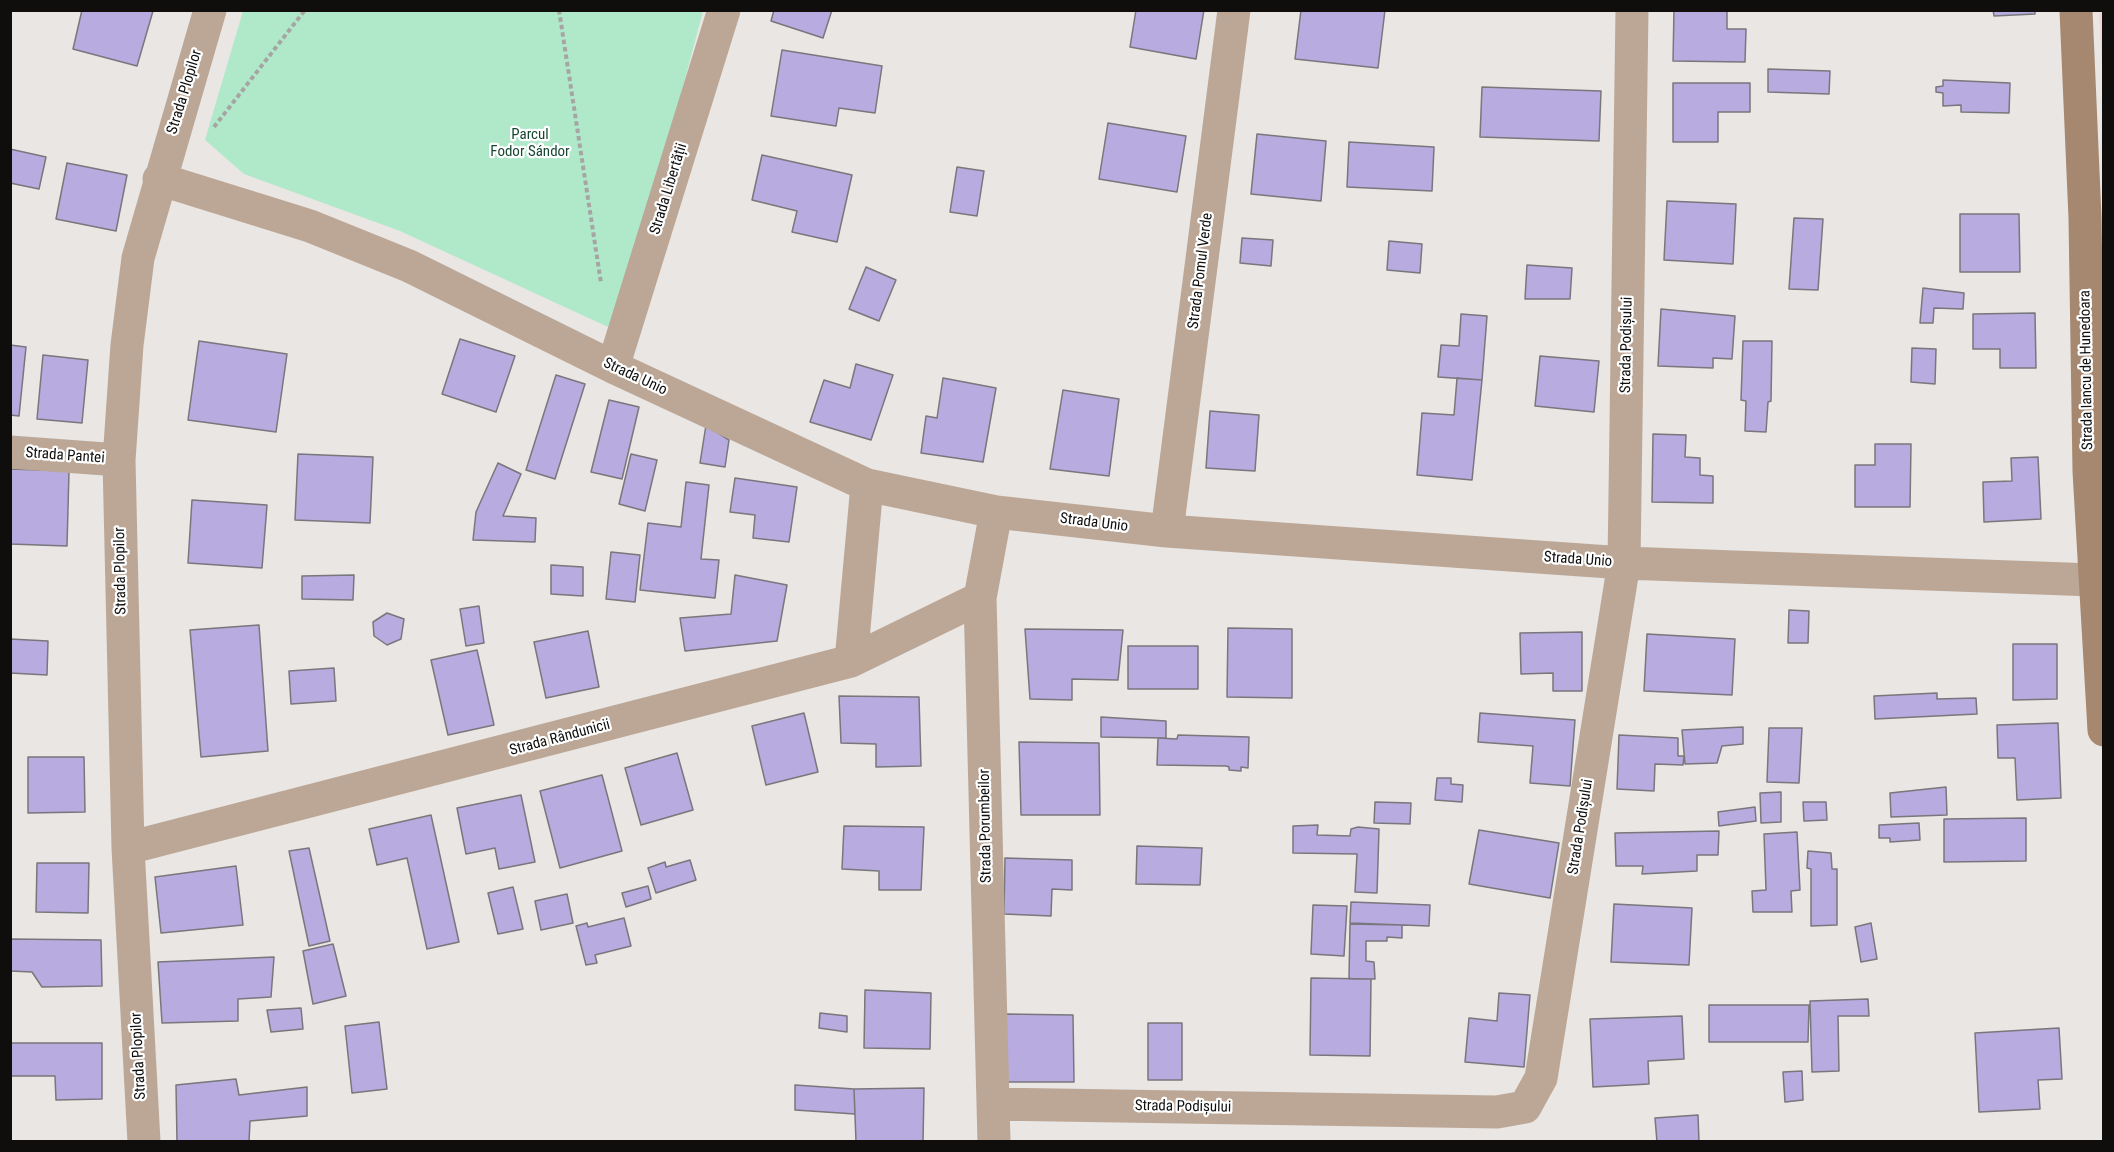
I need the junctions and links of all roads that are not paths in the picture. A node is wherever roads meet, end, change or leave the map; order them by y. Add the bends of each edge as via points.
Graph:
1 (210, 10) edge
2 (724, 10) edge
3 (1234, 10) edge
4 (1632, 10) edge
5 (2076, 10) edge
6 (159, 179) junction
7 (613, 367) junction
8 (10, 452) edge
9 (119, 460) junction
10 (867, 485) junction
11 (996, 512) junction
12 (2098, 528) edge
13 (1167, 531) junction
14 (1624, 563) junction
15 (2094, 580) junction
16 (980, 598) junction
17 (851, 661) junction
18 (2103, 730) edge
19 (129, 848) junction
20 (993, 1104) junction
21 (144, 1142) edge
22 (994, 1142) edge

1 - 6 street, Strada Plopilor
2 - 7 street, Strada Libertății
3 - 13 street, Strada Pomul Verde
4 - 14 street, Strada Podișului
5 - 12 street, Strada Iancu de Hunedoara via 2085,218 2089,471
6 - 7 street, Strada Unio via 310,226 409,266
6 - 9 street, Strada Plopilor via 138,258
7 - 10 street, Strada Unio
8 - 9 street, Strada Pantei
9 - 19 street, Strada Plopilor
10 - 11 street, Strada Unio
10 - 17 street
11 - 13 street, Strada Unio
11 - 16 street, Strada Porumbeilor
12 - 15 street, Strada Iancu de Hunedoara
13 - 14 street, Strada Unio
14 - 15 street, Strada Unio
14 - 20 street, Strada Podișului via 1541,1078 1526,1107 1497,1112
15 - 18 street, Strada Iancu de Hunedoara
16 - 17 street, Strada Rândunicii
16 - 20 street, Strada Porumbeilor
17 - 19 street, Strada Rândunicii
19 - 21 street, Strada Plopilor
20 - 22 street, Strada Porumbeilor

